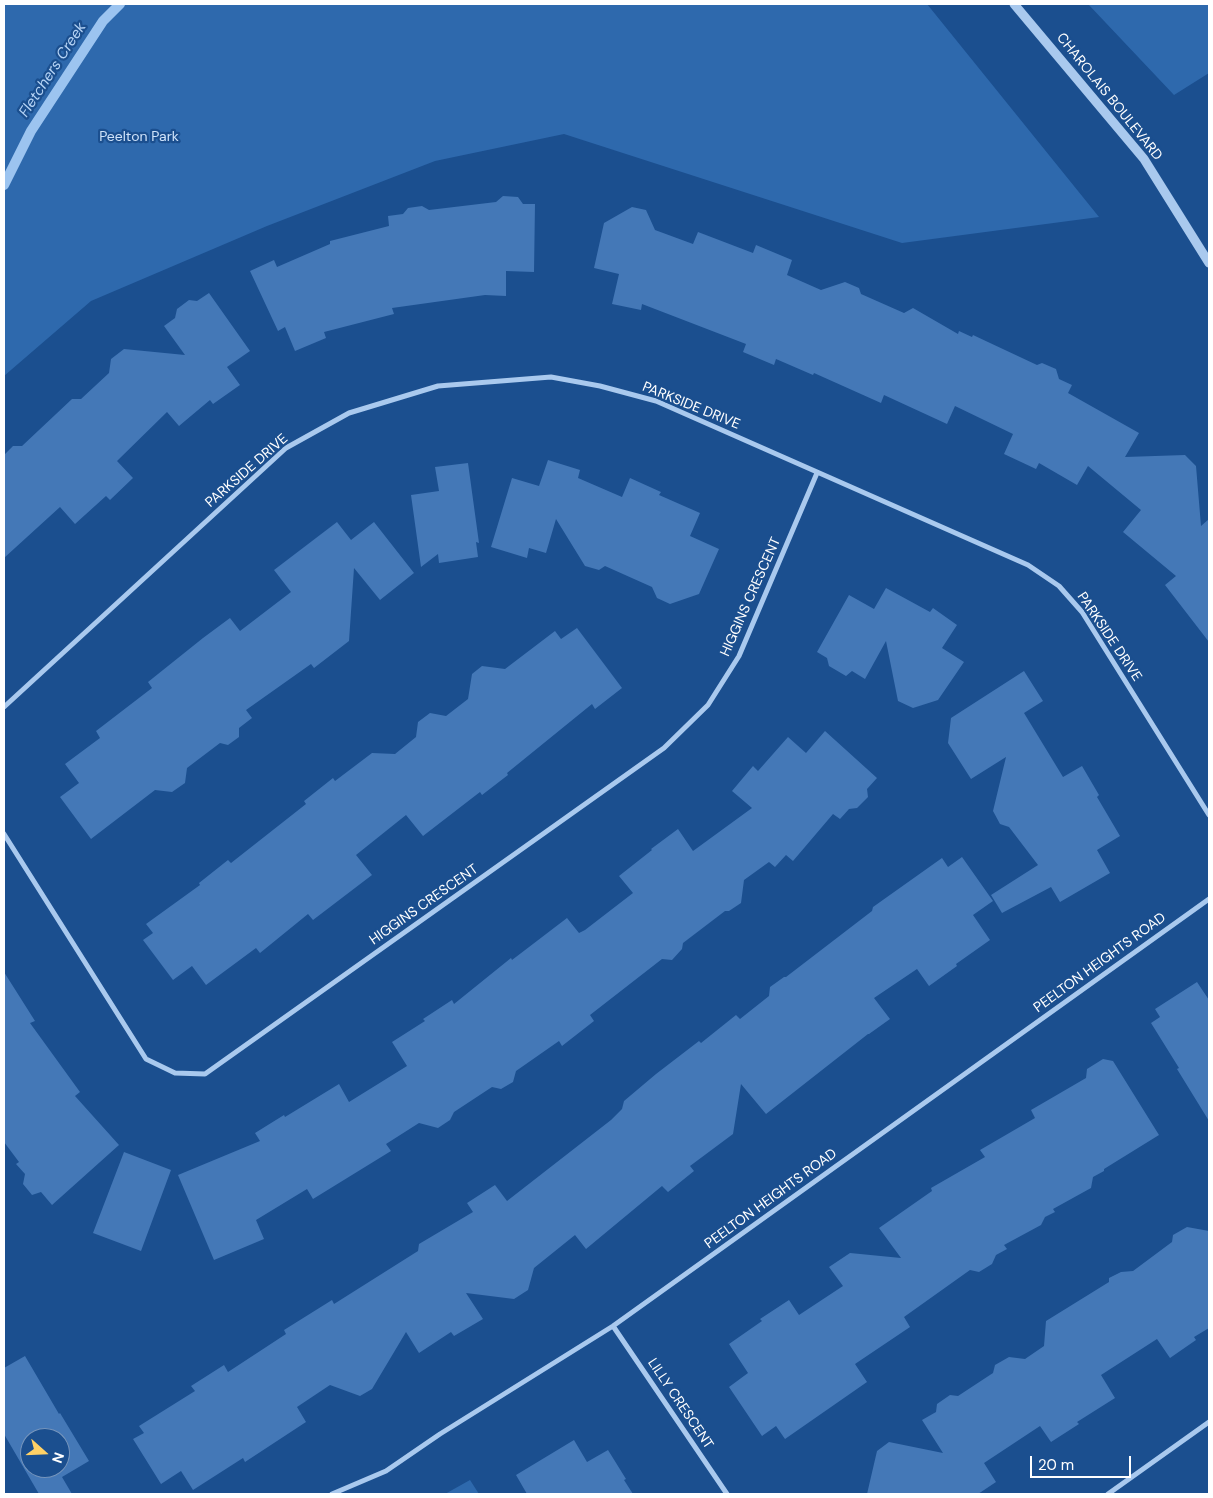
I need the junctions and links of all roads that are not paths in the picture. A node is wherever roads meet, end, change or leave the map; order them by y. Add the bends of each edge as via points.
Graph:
1 (1014, 4) edge
2 (1209, 263) edge
3 (817, 473) junction
4 (4, 707) edge
5 (1209, 815) edge
6 (4, 834) edge
7 (1209, 899) edge
8 (613, 1326) junction
9 (1209, 1422) edge
10 (332, 1494) edge
11 (728, 1494) edge
12 (1108, 1494) edge

1 - 2 street, CHAROLAIS BOULEVARD via 1144,159
3 - 4 street, PARKSIDE DRIVE via 656,401 600,386 551,377 438,386 349,413 286,448
3 - 5 street, PARKSIDE DRIVE via 1028,565 1059,586 1082,612
3 - 6 street, HIGGINS CRESCENT via 739,656 708,705 664,748 205,1074 175,1073 146,1059
7 - 8 street, PEELTON HEIGHTS ROAD
8 - 10 street, PEELTON HEIGHTS ROAD via 386,1471
8 - 11 street, LILLY CRESCENT
9 - 12 street

